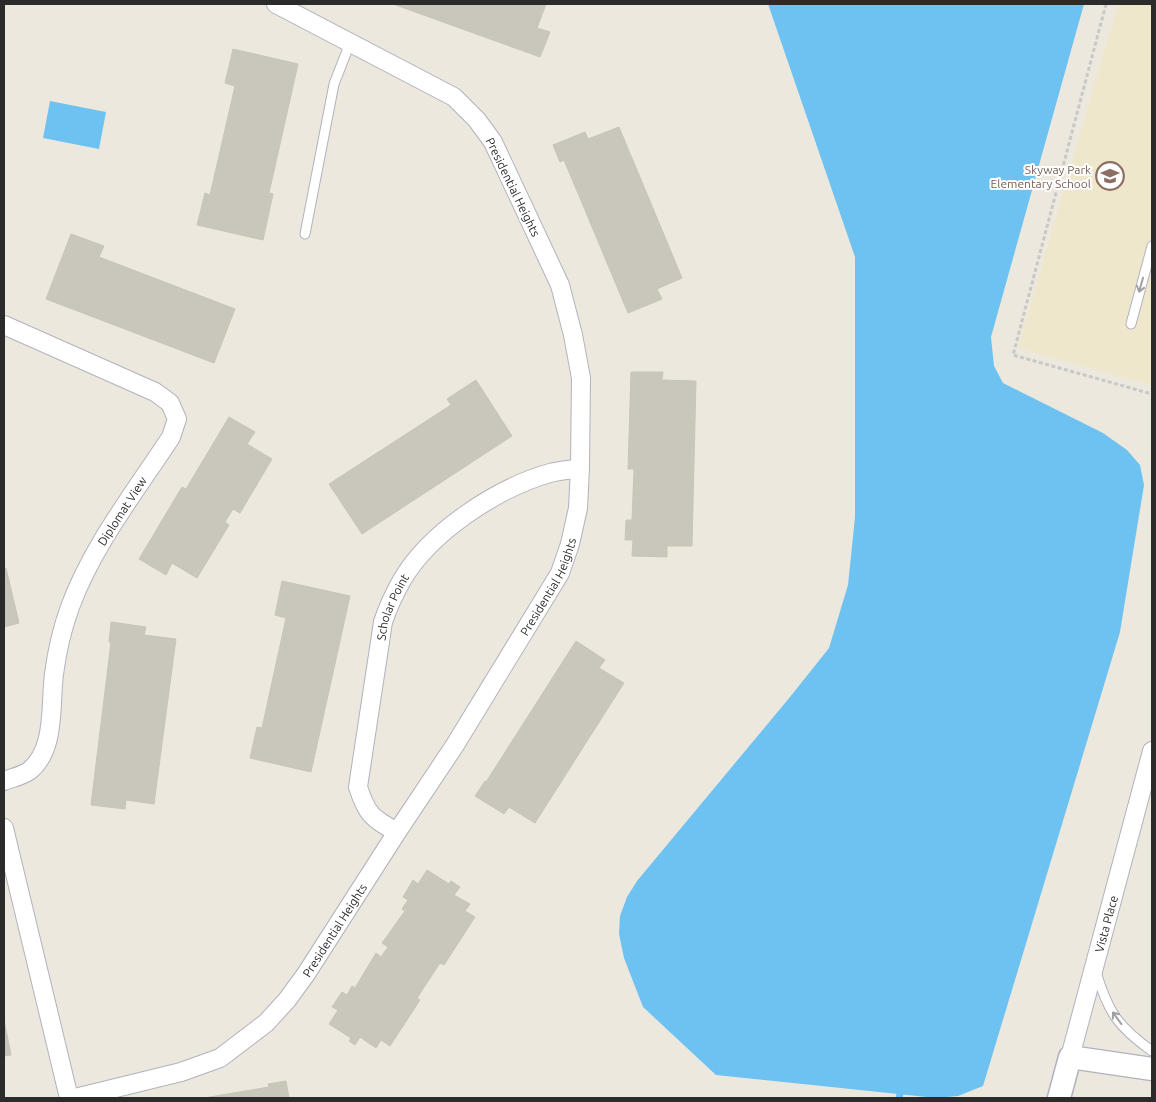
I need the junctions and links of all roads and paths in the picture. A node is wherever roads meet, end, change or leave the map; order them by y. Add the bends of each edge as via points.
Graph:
1 (276, 4) edge
2 (1106, 4) edge
3 (350, 42) junction
4 (305, 234) dead end
5 (1152, 246) edge
6 (1131, 324) dead end
7 (4, 325) edge
8 (1152, 394) edge
9 (580, 468) junction
10 (1152, 751) edge
11 (4, 781) edge
12 (4, 828) edge
13 (396, 832) junction
14 (1094, 968) junction
15 (1152, 1051) edge
16 (1070, 1057) junction
17 (1152, 1068) edge
18 (69, 1098) edge
19 (74, 1098) edge
20 (1059, 1098) edge

1 - 3 street, Presidential Heights
2 - 8 path via 1012,355
3 - 4 lane via 334,84
3 - 9 street, Presidential Heights via 454,97 493,142 560,285 574,335 581,378
5 -> 6 lane
7 - 11 street, Diplomat View via 155,392 170,403 177,419 171,437 86,568 58,646 49,734 42,755 28,771
9 - 13 street, Presidential Heights via 578,508 560,573 455,745
9 - 13 street, Scholar Point via 552,472 528,481 466,514 424,550 390,601 383,622 358,787 364,807 376,821
10 - 14 street, Vista Place
12 - 18 street
13 - 19 street, Presidential Heights via 306,974 287,1000 259,1028 220,1058 181,1072
15 -> 14 lane via 1130,1035 1114,1016
14 - 16 street, Vista Place
16 - 17 street
16 - 20 street, Vista Place

